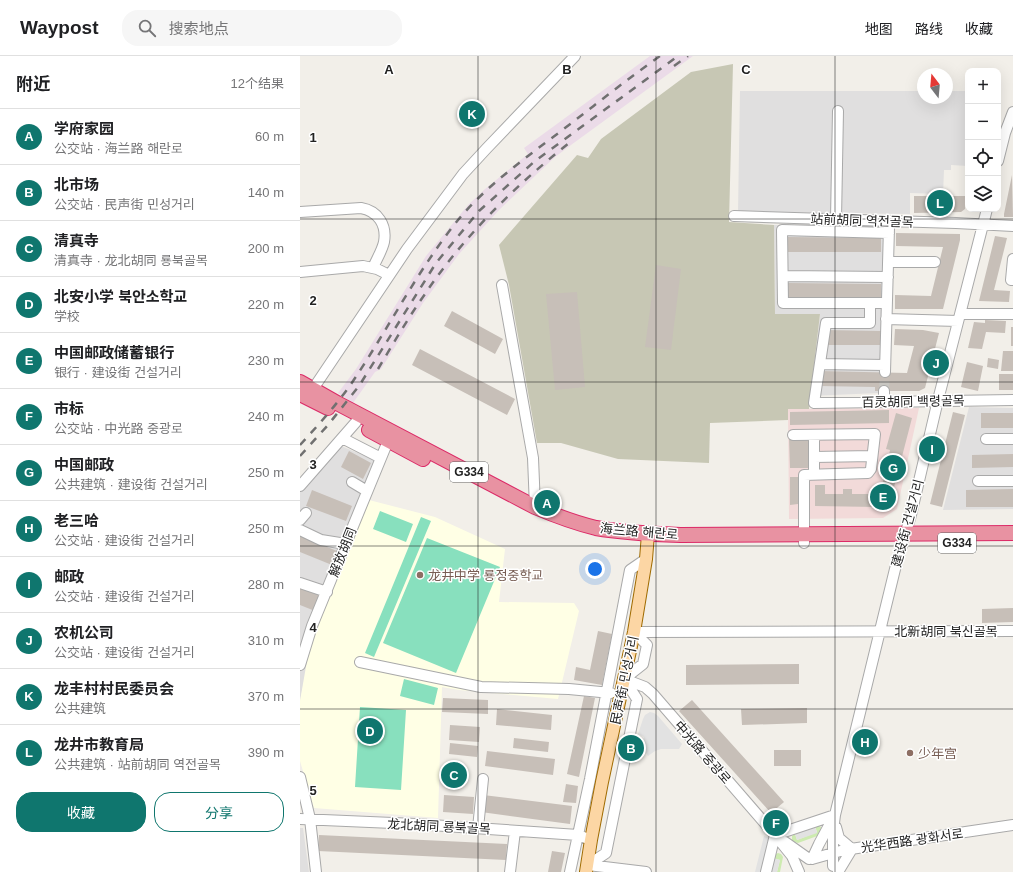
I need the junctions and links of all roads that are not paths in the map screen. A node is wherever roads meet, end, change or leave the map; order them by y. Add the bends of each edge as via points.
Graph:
1 (576, 56) edge
2 (838, 111) dead end
3 (1013, 112) edge
4 (1001, 149) edge
5 (300, 212) edge
6 (986, 212) edge
7 (734, 216) dead end
8 (836, 219) junction
9 (890, 221) junction
10 (984, 225) junction
11 (1013, 226) edge
12 (889, 233) junction
13 (1013, 259) edge
14 (888, 262) junction
15 (935, 262) dead end
16 (373, 268) junction
17 (300, 272) edge
18 (389, 275) junction
19 (782, 276) junction
20 (888, 277) junction
21 (1013, 280) edge
22 (502, 285) dead end
23 (870, 303) junction
24 (887, 303) junction
25 (1013, 314) edge
26 (959, 318) junction
27 (886, 320) junction
28 (820, 364) junction
29 (300, 382) edge
30 (306, 391) edge
31 (884, 391) tunnel mouth
32 (938, 400) junction
33 (1013, 400) edge
34 (884, 402) junction
35 (356, 422) junction
36 (793, 435) dead end
37 (814, 435) junction
38 (342, 438) junction
39 (986, 439) dead end
40 (1013, 439) edge
41 (388, 441) junction
42 (872, 456) junction
43 (814, 457) junction
44 (381, 458) junction
45 (814, 474) junction
46 (978, 481) dead end
47 (1013, 481) edge
48 (352, 482) dead end
49 (300, 486) edge
50 (367, 491) junction
51 (535, 507) junction
52 (300, 530) edge
53 (1013, 533) edge
54 (648, 538) junction
55 (903, 538) junction
56 (804, 539) junction
57 (1013, 542) edge
58 (346, 544) junction
59 (646, 559) junction
60 (300, 583) edge
61 (327, 592) junction
62 (1013, 631) edge
63 (634, 632) junction
64 (880, 632) junction
65 (304, 635) edge
66 (360, 662) dead end
67 (300, 665) edge
68 (624, 679) junction
69 (606, 693) junction
70 (621, 693) junction
71 (300, 777) edge
72 (482, 779) dead end
73 (596, 781) junction
74 (835, 815) junction
75 (305, 819) edge
76 (1013, 825) edge
77 (478, 828) junction
78 (515, 831) junction
79 (578, 835) junction
80 (775, 835) junction
81 (591, 840) junction
82 (852, 849) junction
83 (833, 853) junction
84 (811, 859) junction
85 (589, 870) edge
86 (836, 870) edge
87 (316, 872) edge
88 (510, 872) edge
89 (570, 872) edge
90 (646, 872) edge
91 (766, 872) edge
92 (800, 872) edge

1 - 18 street via 464,174
2 - 8 street
3 - 4 street
5 - 16 street via 361,208 376,214 382,222 384,243
6 - 10 street, 建设街 건설거리
7 - 8 street, 站前胡同 역전골목
8 - 9 street, 站前胡同 역전골목
9 - 10 street, 站前胡同 역전골목
9 - 12 street
10 - 11 street, 站前胡同 역전골목
10 - 26 street, 建设街 건설거리
12 - 14 street
12 - 19 street via 782,230
13 - 21 street
14 - 15 street
14 - 20 street
16 - 17 street via 354,266
16 - 18 street
18 - 30 street
19 - 20 street
19 - 23 street via 783,303
20 - 24 street
22 - 51 street via 533,458
23 - 24 street
23 - 28 street via 870,323 826,323
24 - 27 street
25 - 26 street
26 - 27 street
26 - 32 street, 建设街 건설거리
27 - 28 street via 885,368
28 - 34 street, 百灵胡同 백령골목 via 814,403
29 - 30 highway, 海兰路 해란로 / G334
30 - 35 highway, 海兰路 해란로 / G334
30 - 51 highway, 海兰路 해란로 / G334 via 343,406
31 - 34 street
32 - 33 street, 百灵胡同 백령골목
32 - 34 street, 百灵胡同 백령골목
32 - 55 street, 建设街 건설거리 via 911,515
35 - 38 street
35 - 41 highway, 海兰路 해란로 / G334
36 - 37 street
37 - 42 street via 875,434
37 - 43 street
38 - 44 street
38 - 49 street
39 - 40 street
41 - 44 street, 解放胡同
41 - 54 highway, 海兰路 해란로 / G334 via 555,525 623,541
42 - 43 street
42 - 45 street via 871,469 868,473
43 - 45 street
44 - 50 street, 解放胡同
45 - 56 street via 804,475
46 - 47 street
48 - 50 street
50 - 58 street, 解放胡同
51 - 54 highway, 海兰路 해란로 / G334 via 596,528
52 - 58 street via 321,540
53 - 55 highway, 海兰路 해란로 / G334
54 - 56 highway, 海兰路 해란로 / G334 via 681,535
54 - 59 main road, 民声街 민성거리
55 - 56 highway, 海兰路 해란로 / G334
55 - 57 highway, 海兰路 해란로 / G334
55 - 64 street, 建设街 건설거리
58 - 61 street, 解放胡同
59 - 63 main road, 民声街 민성거리
59 - 69 street via 630,570
60 - 61 street
61 - 65 street, 解放胡同
62 - 64 street, 北新胡同 북신골목
63 - 64 street, 北新胡同 북신골목
63 - 68 main road, 民声街 민성거리
64 - 74 street, 建设街 건설거리
65 - 67 street, 解放胡同
66 - 69 street via 481,687 569,689
68 - 70 main road, 民声街 민성거리
68 - 80 street, 中光路 중광로 via 646,687 653,694
68 - 85 street via 636,699 606,852
69 - 70 street
69 - 73 street
70 - 73 main road, 民声街 민성거리
71 - 75 street
72 - 77 street
73 - 79 street
73 - 81 main road, 民声街 민성거리
74 - 80 street
74 - 82 street via 839,838
74 - 83 street
74 - 84 street
75 - 77 street, 龙北胡同 룡북골목
75 - 87 street
76 - 82 street, 光华西路 광화서로
77 - 78 street, 龙北胡同 룡북골목
78 - 79 street, 龙北胡同 룡북골목
78 - 88 street
79 - 81 street, 龙北胡同 룡북골목
79 - 89 street
80 - 84 street, 中光路 중광로
80 - 91 street
80 - 92 street, 中光路 중광로 via 792,856
81 - 85 main road, 民声街 민성거리
82 - 83 street, 光华西路 광화서로
82 - 86 street
83 - 84 street, 光华西路 광화서로
83 - 86 street
84 - 86 street via 824,859
84 - 92 street via 802,866
85 - 90 street

